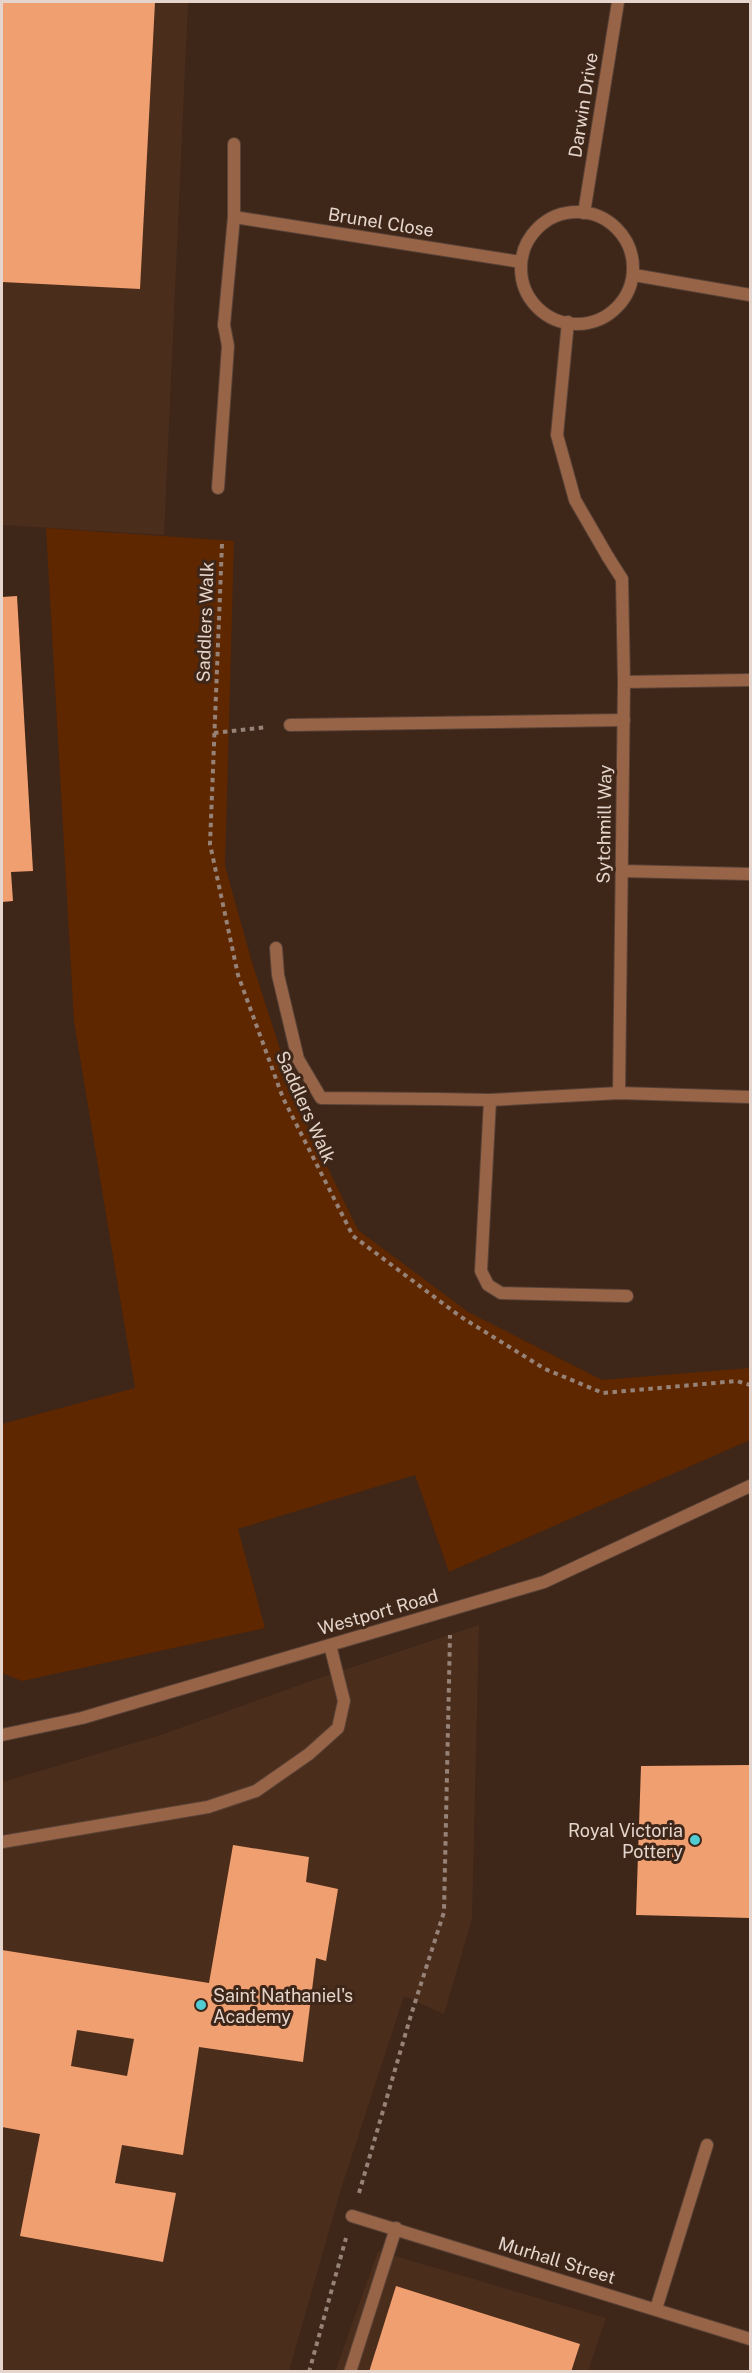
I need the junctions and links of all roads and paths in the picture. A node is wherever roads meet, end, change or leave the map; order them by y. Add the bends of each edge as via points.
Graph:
1 (618, 2) edge
2 (234, 144) dead end
3 (584, 213) junction
4 (234, 217) junction
5 (521, 262) junction
6 (634, 275) junction
7 (750, 295) edge
8 (568, 322) junction
9 (218, 488) dead end
10 (222, 544) dead end
11 (750, 680) edge
12 (624, 682) junction
13 (624, 720) junction
14 (290, 725) joint
15 (214, 733) junction
16 (622, 871) junction
17 (750, 874) edge
18 (276, 948) dead end
19 (619, 1093) junction
20 (750, 1097) edge
21 (490, 1100) junction
22 (627, 1296) dead end
23 (750, 1385) edge
24 (750, 1486) edge
25 (451, 1610) junction
26 (330, 1645) junction
27 (2, 1735) edge
28 (2, 1842) edge
29 (707, 2145) dead end
30 (352, 2216) junction
31 (396, 2228) junction
32 (656, 2309) junction
33 (750, 2339) edge
34 (309, 2372) edge
35 (350, 2372) edge

1 - 3 street, Darwin Drive
2 - 4 street
3 - 5 street via 572,212 548,220 533,233
3 - 6 street via 612,224 624,237 632,254
4 - 5 street, Brunel Close
4 - 9 street via 224,325 228,346
5 - 8 street via 526,293 538,310
6 - 7 street
6 - 8 street via 628,294 616,310 582,325
8 - 12 street, Sytchmill Way via 557,435 575,500 622,579
10 - 15 path, Saddlers Walk
11 - 12 street
12 - 13 street, Sytchmill Way
13 - 14 street
13 - 16 street, Sytchmill Way
14 - 15 path
15 - 23 path, Saddlers Walk via 210,844 238,975 283,1098 353,1236 461,1317 545,1369 603,1393 737,1381
16 - 17 street
16 - 19 street, Sytchmill Way
18 - 21 street via 278,975 298,1059 321,1098
19 - 20 street
19 - 21 street
21 - 22 street via 482,1271 488,1286 501,1293
24 - 25 street, Westport Road via 544,1582
25 - 26 street, Westport Road
25 - 30 path via 444,1912
26 - 27 street, Westport Road via 82,1718
26 - 28 street via 344,1701 338,1728 256,1791 208,1807
29 - 32 street
30 - 31 street, Murhall Street
30 - 34 path
31 - 32 street, Murhall Street
31 - 35 street
32 - 33 street, Murhall Street

